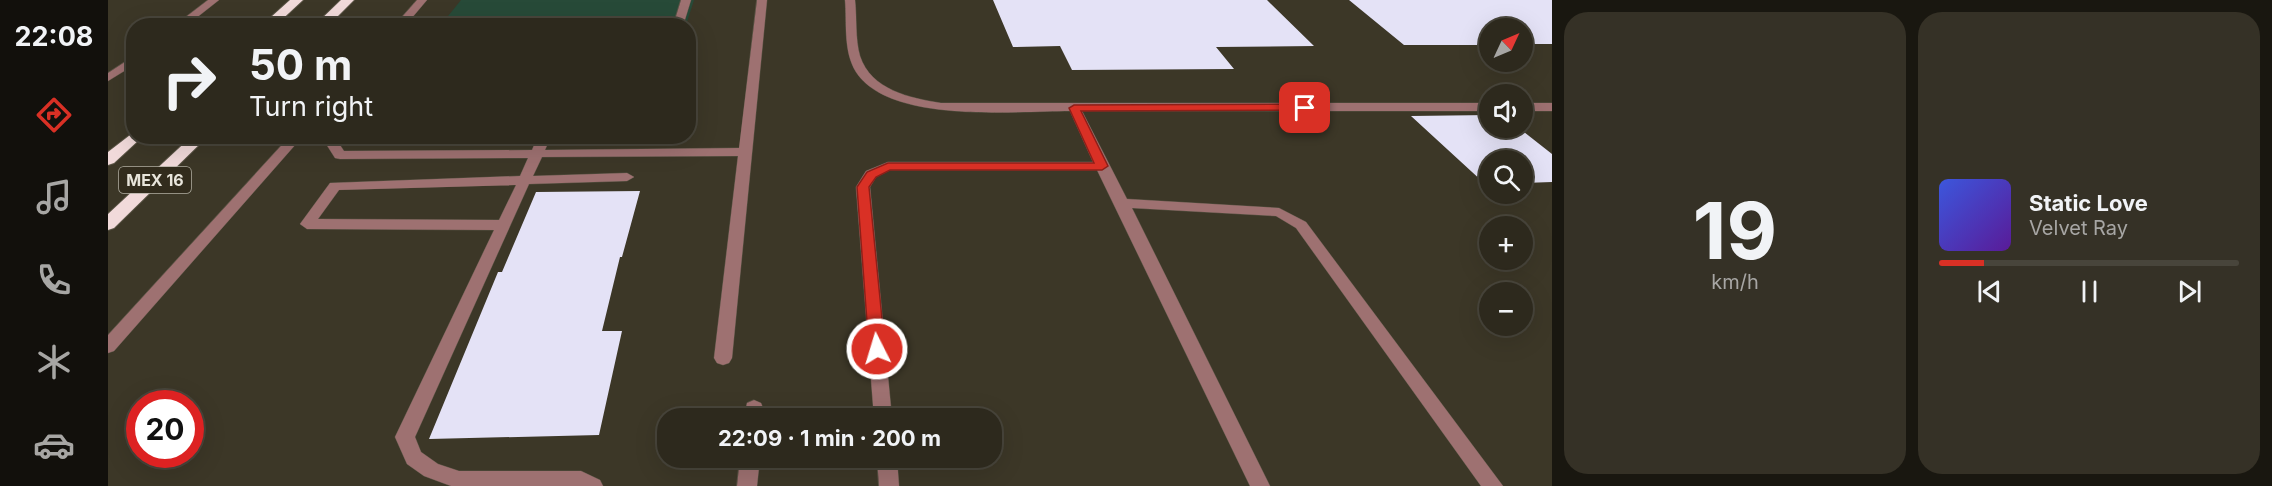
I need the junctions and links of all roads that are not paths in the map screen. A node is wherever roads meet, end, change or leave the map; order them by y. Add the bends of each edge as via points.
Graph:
1 (214, 0) edge
2 (297, 0) edge
3 (348, 0) edge
4 (422, 0) edge
5 (686, 0) edge
6 (762, 0) edge
7 (850, 0) edge
8 (190, 18) edge
9 (276, 18) edge
10 (329, 18) edge
11 (406, 18) edge
12 (680, 18) edge
13 (126, 65) edge
14 (108, 78) edge
15 (1479, 107) edge
16 (1533, 107) edge
17 (1552, 107) edge
18 (1074, 108) junction
19 (126, 144) edge
20 (193, 144) edge
21 (290, 144) edge
22 (332, 144) edge
23 (541, 144) edge
24 (745, 152) junction
25 (536, 155) junction
26 (108, 160) edge
27 (1102, 166) junction
28 (627, 177) dead end
29 (523, 182) junction
30 (1122, 203) junction
31 (108, 224) edge
32 (503, 225) junction
33 (108, 346) edge
34 (723, 358) dead end
35 (882, 408) edge
36 (749, 468) edge
37 (887, 468) edge
38 (593, 486) edge
39 (747, 486) edge
40 (889, 486) edge
41 (1260, 486) edge
42 (1493, 486) edge

1 - 8 lane
2 - 9 highway
3 - 10 highway
4 - 11 lane
5 - 12 lane
6 - 24 lane
7 - 18 lane via 855,57 861,70 896,96 919,104 954,108
13 - 14 lane
15 - 18 lane
16 - 17 lane
18 - 27 lane
19 - 26 highway, MEX 16
20 - 31 highway, MEX 16
21 - 33 lane
22 - 25 lane via 340,155
23 - 25 lane
24 - 25 lane
24 - 34 lane
25 - 29 lane
27 - 30 lane
27 - 35 lane via 888,166 871,174 863,187
28 - 29 lane
29 - 32 lane
29 - 32 lane via 334,186 307,224
30 - 41 lane
30 - 42 lane via 1280,212 1300,225
32 - 38 lane via 405,437 414,458 431,470 459,480 581,480
36 - 39 lane
37 - 40 lane

